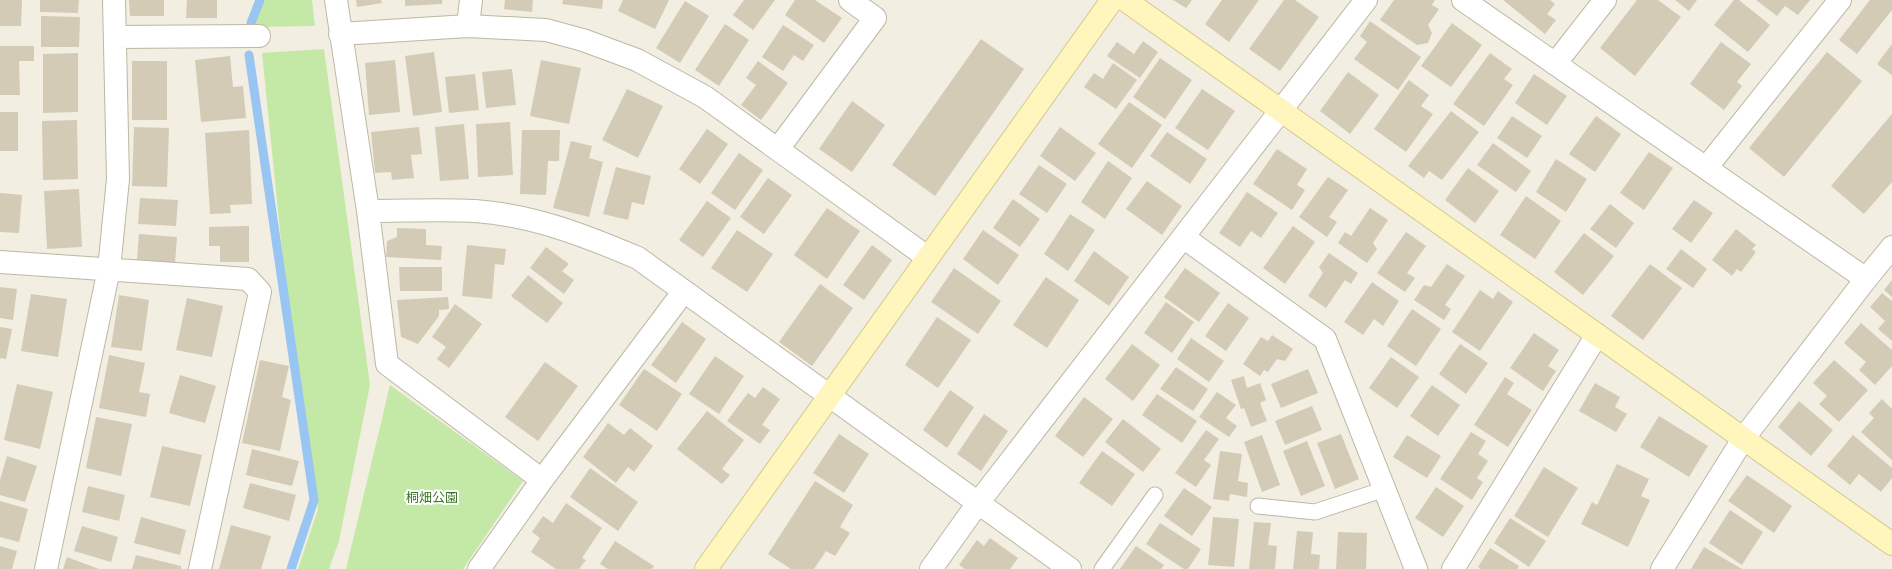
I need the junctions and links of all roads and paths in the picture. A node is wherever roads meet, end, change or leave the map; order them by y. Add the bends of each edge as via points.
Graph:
1 (114, 0) edge
2 (336, 0) edge
3 (471, 0) edge
4 (850, 0) edge
5 (1112, 0) edge
6 (1125, 0) edge
7 (1366, 0) edge
8 (1463, 0) edge
9 (1605, 0) edge
10 (1840, 0) edge
11 (468, 26) junction
12 (340, 34) junction
13 (259, 36) dead end
14 (115, 37) junction
15 (1555, 64) junction
16 (1281, 111) junction
17 (778, 150) junction
18 (1706, 168) junction
19 (368, 211) junction
20 (1184, 237) junction
21 (1892, 247) edge
22 (927, 257) junction
23 (0, 262) edge
24 (108, 269) junction
25 (1866, 279) junction
26 (684, 291) junction
27 (1597, 335) junction
28 (829, 397) junction
29 (1743, 439) junction
30 (542, 480) junction
31 (1385, 489) junction
32 (1155, 495) dead end
33 (978, 503) junction
34 (1258, 506) dead end
35 (1892, 544) edge
36 (46, 569) edge
37 (200, 569) edge
38 (479, 569) edge
39 (706, 569) edge
40 (931, 569) edge
41 (1070, 569) edge
42 (1102, 569) edge
43 (1416, 569) edge
44 (1453, 569) edge
45 (1662, 569) edge

1 - 14 street
2 - 12 street
3 - 11 street
4 - 17 street via 875,18
5 - 22 street
6 - 16 street
7 - 16 street
8 - 15 street
9 - 15 street
10 - 18 street
11 - 12 street
11 - 17 street via 546,30 583,40 637,60 705,97
12 - 19 street
13 - 14 street
14 - 24 street via 118,179
15 - 18 street
16 - 20 street
16 - 27 street
17 - 22 street
18 - 25 street
19 - 26 street via 476,212 541,222 591,238 638,258
19 - 30 street via 387,364
20 - 31 street via 1325,339
20 - 33 street
21 - 25 street
22 - 28 street
23 - 24 street
24 - 36 street
24 - 37 street via 248,279 260,292
25 - 29 street
26 - 28 street
26 - 30 street
27 - 29 street
27 - 44 street
28 - 33 street
28 - 39 street
29 - 35 street
29 - 45 street
30 - 38 street
31 - 34 lane via 1315,512
31 - 43 street
32 - 42 lane
33 - 40 street
33 - 41 street

